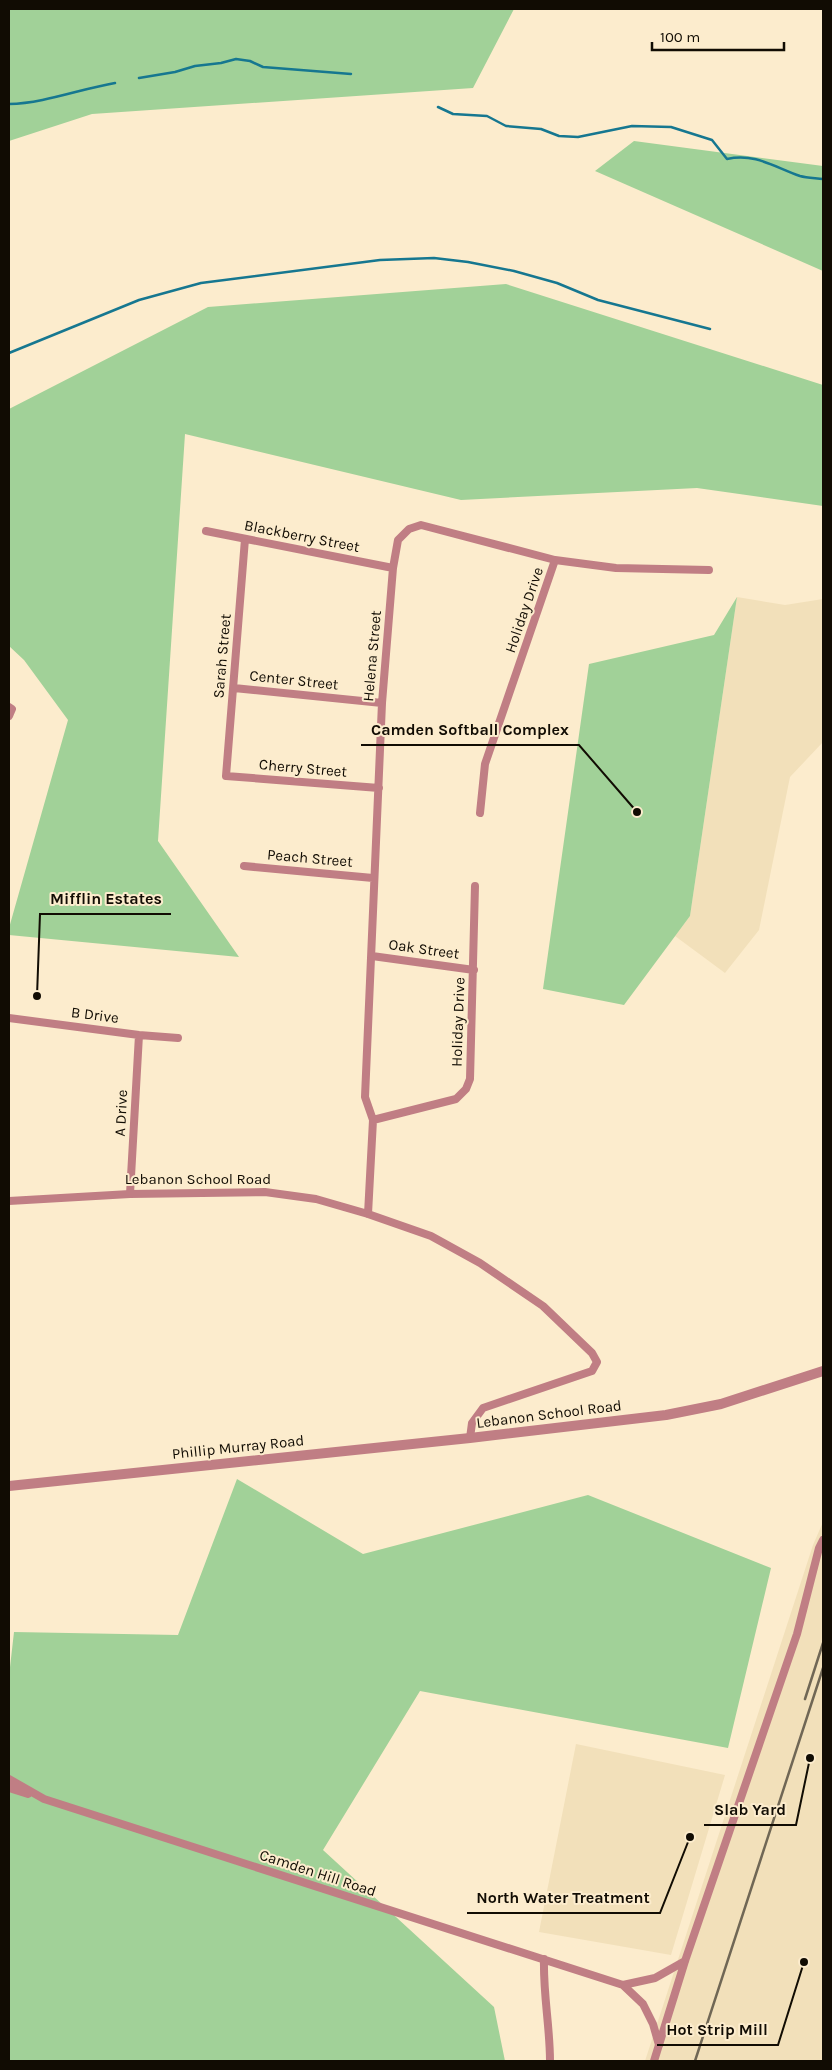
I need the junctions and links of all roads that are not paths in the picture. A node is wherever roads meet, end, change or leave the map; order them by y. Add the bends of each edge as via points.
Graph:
1 (206, 531) dead end
2 (245, 539) junction
3 (555, 560) junction
4 (393, 568) junction
5 (709, 570) dead end
6 (234, 688) junction
7 (382, 703) junction
8 (226, 776) joint
9 (379, 788) junction
10 (480, 813) dead end
11 (244, 866) dead end
12 (373, 878) junction
13 (475, 886) dead end
14 (372, 956) junction
15 (474, 970) junction
16 (9, 1018) edge
17 (139, 1035) junction
18 (178, 1038) dead end
19 (373, 1120) junction
20 (130, 1194) junction
21 (9, 1201) edge
22 (368, 1214) junction
23 (823, 1371) edge
24 (470, 1438) junction
25 (9, 1486) edge
26 (823, 1540) edge
27 (9, 1779) edge
28 (9, 1788) edge
29 (44, 1799) junction
30 (544, 1959) junction
31 (685, 1961) junction
32 (623, 1985) junction
33 (659, 2046) junction
34 (550, 2061) edge
35 (654, 2061) edge

1 - 2 street, Blackberry Street
2 - 4 street, Blackberry Street
2 - 6 street, Sarah Street
3 - 4 street, Helena Street via 421,525 409,529 398,540
3 - 5 street, Helena Street via 616,568
3 - 10 street, Holiday Drive via 485,764
4 - 7 street, Helena Street
6 - 7 street, Center Street
6 - 8 street, Sarah Street
7 - 9 street, Helena Street
8 - 9 street, Cherry Street
9 - 12 street, Helena Street
11 - 12 street, Peach Street
12 - 14 street, Helena Street
13 - 15 street, Holiday Drive
14 - 15 street, Oak Street
14 - 19 street, Helena Street via 365,1097
15 - 19 street, Holiday Drive via 470,1078 466,1090 456,1099
16 - 17 street, B Drive
17 - 18 street, B Drive
17 - 20 street, A Drive
19 - 22 street, Helena Street
20 - 21 street, Lebanon School Road
20 - 22 street, Lebanon School Road via 265,1192 316,1199
22 - 24 street, Lebanon School Road via 431,1236 480,1263 543,1306 592,1353 597,1362 592,1371 483,1408 472,1424
23 - 24 street, Lebanon School Road via 721,1404 666,1415
24 - 25 street, Phillip Murray Road
26 - 31 street via 797,1634
27 - 29 street, Camden Hill Road
28 - 29 street
29 - 30 street, Camden Hill Road
30 - 32 street, Camden Hill Road
30 - 34 street
31 - 32 street via 654,1978
31 - 33 street
32 - 33 street via 643,2004
33 - 35 street

